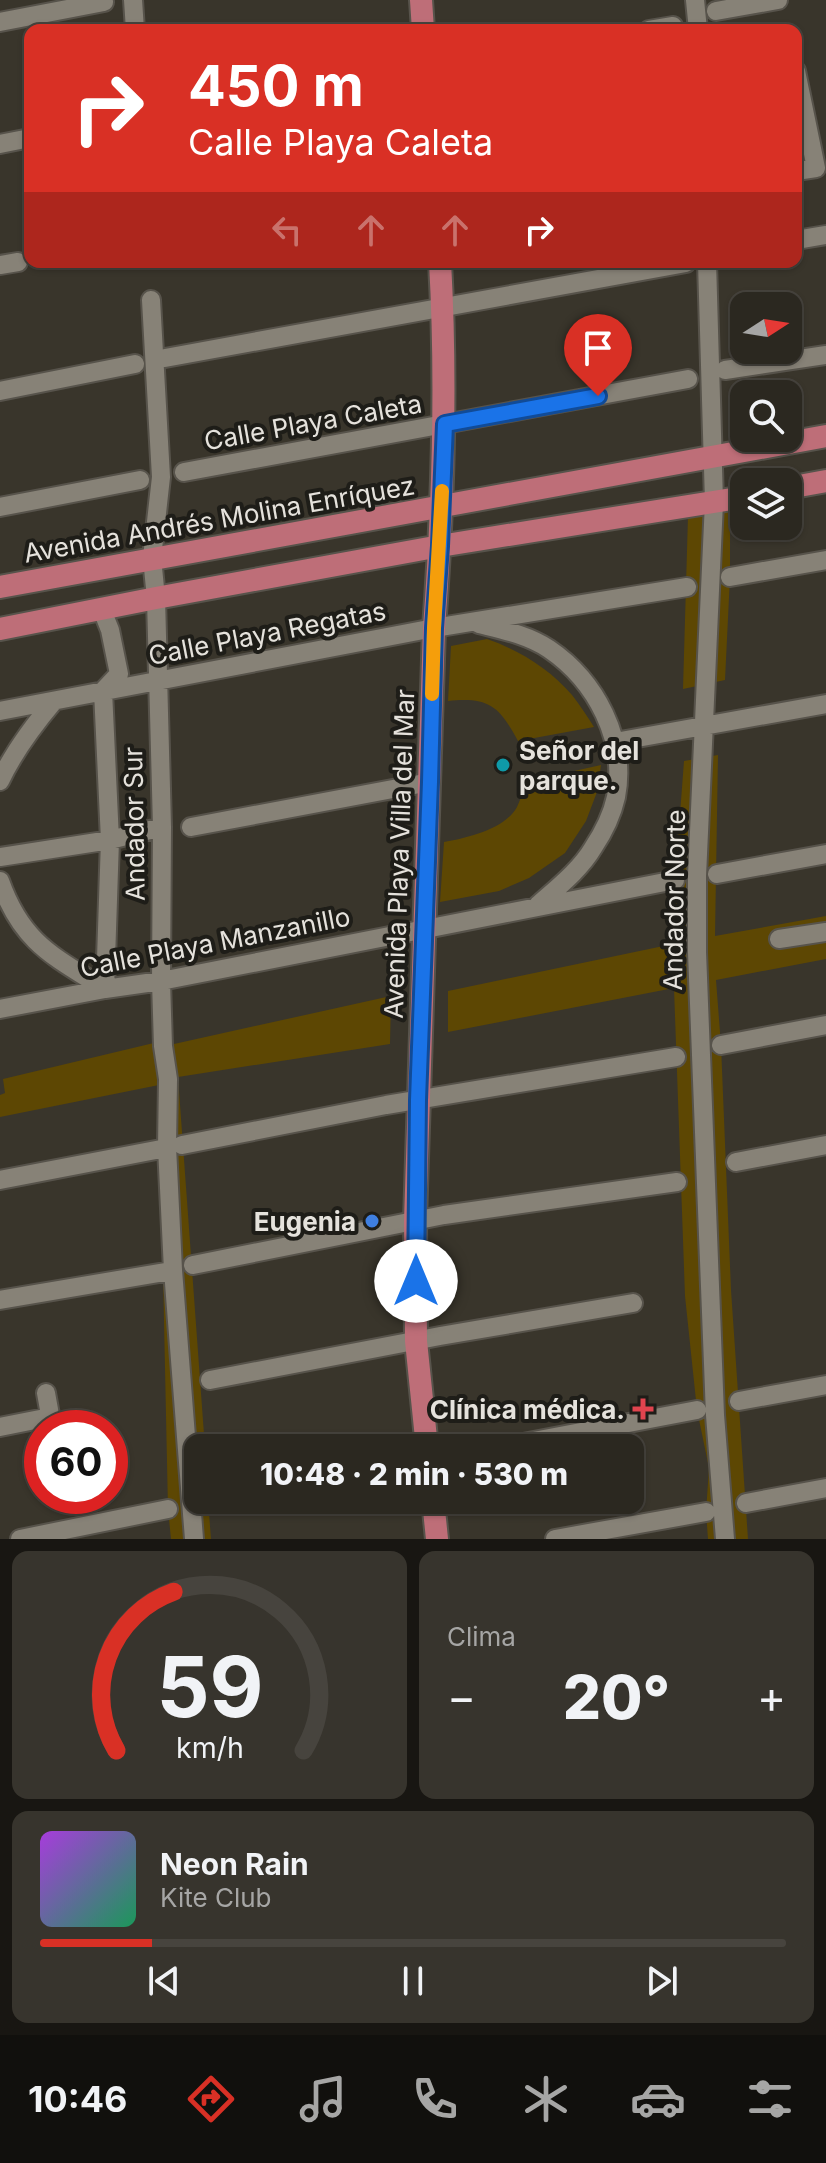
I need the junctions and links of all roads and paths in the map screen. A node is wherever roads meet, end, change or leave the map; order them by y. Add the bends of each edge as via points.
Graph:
1 (133, 0) edge
2 (421, 0) edge
3 (695, 0) edge
4 (778, 0) edge
5 (104, 2) dead end
6 (716, 11) dead end
7 (0, 22) edge
8 (135, 24) edge
9 (423, 24) edge
10 (697, 24) edge
11 (802, 86) edge
12 (817, 122) edge
13 (24, 139) edge
14 (0, 144) edge
15 (802, 170) edge
16 (826, 235) edge
17 (802, 239) edge
18 (440, 268) edge
19 (658, 268) edge
20 (707, 268) edge
21 (151, 300) dead end
22 (443, 307) junction
23 (826, 355) edge
24 (165, 358) dead end
25 (135, 364) dead end
26 (725, 370) dead end
27 (688, 379) dead end
28 (0, 391) edge
29 (445, 424) junction
30 (826, 436) edge
31 (713, 457) junction
32 (184, 472) dead end
33 (140, 480) dead end
34 (826, 481) edge
35 (802, 485) edge
36 (730, 499) edge
37 (714, 502) junction
38 (0, 507) edge
39 (441, 507) junction
40 (440, 546) junction
41 (152, 558) junction
42 (826, 560) edge
43 (730, 577) dead end
44 (0, 587) edge
45 (687, 587) dead end
46 (156, 598) junction
47 (102, 610) junction
48 (473, 622) junction
49 (434, 628) junction
50 (0, 629) edge
51 (158, 680) junction
52 (103, 691) junction
53 (54, 701) junction
54 (826, 704) edge
55 (0, 711) edge
56 (704, 725) junction
57 (615, 742) junction
58 (0, 781) edge
59 (430, 782) junction
60 (162, 827) junction
61 (191, 827) dead end
62 (110, 840) junction
63 (826, 854) edge
64 (0, 857) edge
65 (717, 874) dead end
66 (675, 880) dead end
67 (0, 881) edge
68 (537, 906) junction
69 (425, 928) junction
70 (826, 932) edge
71 (779, 939) dead end
72 (161, 981) junction
73 (105, 989) junction
74 (0, 1009) edge
75 (826, 1025) edge
76 (721, 1045) dead end
77 (676, 1057) dead end
78 (418, 1100) junction
79 (182, 1145) dead end
80 (826, 1145) edge
81 (161, 1149) dead end
82 (736, 1162) dead end
83 (0, 1180) edge
84 (677, 1182) dead end
85 (415, 1221) junction
86 (193, 1265) dead end
87 (165, 1272) dead end
88 (0, 1300) edge
89 (633, 1303) dead end
90 (416, 1341) junction
91 (210, 1380) dead end
92 (826, 1385) edge
93 (46, 1393) dead end
94 (739, 1401) dead end
95 (49, 1410) edge
96 (697, 1410) dead end
97 (24, 1425) edge
98 (0, 1427) edge
99 (426, 1434) edge
100 (571, 1434) edge
101 (826, 1488) edge
102 (746, 1503) dead end
103 (168, 1509) dead end
104 (706, 1512) dead end
105 (434, 1514) edge
106 (20, 1539) edge
107 (194, 1539) edge
108 (437, 1539) edge
109 (555, 1539) edge
110 (725, 1539) edge

1 - 8 street
2 - 9 main road
3 - 10 street
4 - 6 street
5 - 7 street
11 - 12 street
12 - 15 street via 816,168
13 - 14 street
16 - 17 street
18 - 22 main road, Avenida Playa Villa del Mar
19 - 22 street
20 - 31 street, Andador Norte
21 - 41 street, Andador Sur via 161,477
22 - 24 street
22 - 29 main road, Avenida Playa Villa del Mar
23 - 26 street
25 - 28 street
27 - 29 street, Calle Playa Caleta
29 - 32 street, Calle Playa Caleta
29 - 39 main road, Avenida Playa Villa del Mar
30 - 31 main road, Avenida Andrés Molina Enríquez
31 - 37 street, Andador Norte
31 - 39 main road, Avenida Andrés Molina Enríquez
33 - 38 street
34 - 35 main road
36 - 37 main road
37 - 40 main road
37 - 56 street, Andador Norte
39 - 40 main road, Avenida Playa Villa del Mar
39 - 41 main road, Avenida Andrés Molina Enríquez
40 - 46 main road
40 - 49 main road, Avenida Playa Villa del Mar
41 - 44 main road, Avenida Andrés Molina Enríquez
41 - 46 street, Andador Sur
42 - 43 street
45 - 48 street, Calle Playa Regatas
46 - 47 main road
46 - 51 street, Andador Sur
47 - 50 main road
47 - 52 street via 119,674
48 - 49 street, Calle Playa Regatas
48 - 57 street via 522,635 571,667 606,715
49 - 51 street, Calle Playa Regatas
49 - 59 main road, Avenida Playa Villa del Mar
51 - 52 street, Calle Playa Regatas
51 - 60 street, Andador Sur
52 - 53 street, Calle Playa Regatas
52 - 62 street
53 - 55 street, Calle Playa Regatas
53 - 58 street via 30,729
54 - 56 street
56 - 57 street
56 - 110 street, Andador Norte via 697,952 715,1415
57 - 68 street via 616,799 605,827 592,851
59 - 61 street
59 - 69 main road, Avenida Playa Villa del Mar
60 - 62 street
60 - 72 street, Andador Sur
62 - 64 street
62 - 73 street
63 - 65 street
66 - 68 street, Calle Playa Manzanillo
67 - 73 street via 11,909 41,948
68 - 69 street, Calle Playa Manzanillo
69 - 72 street, Calle Playa Manzanillo
69 - 78 main road, Avenida Playa Villa del Mar
70 - 71 street
72 - 73 street, Calle Playa Manzanillo
72 - 107 street, Andador Sur via 173,1270
73 - 74 street, Calle Playa Manzanillo
75 - 76 street
77 - 78 street
78 - 79 street
78 - 85 main road, Avenida Playa Villa del Mar
80 - 82 street
81 - 83 street
84 - 85 street
85 - 86 street
85 - 90 main road, Avenida Playa Villa del Mar
87 - 88 street
89 - 90 street
90 - 91 street
90 - 99 main road, Avenida Playa Villa del Mar
92 - 94 street
93 - 95 street
96 - 100 street
97 - 98 street
101 - 102 street
103 - 106 street
104 - 109 street
105 - 108 main road

